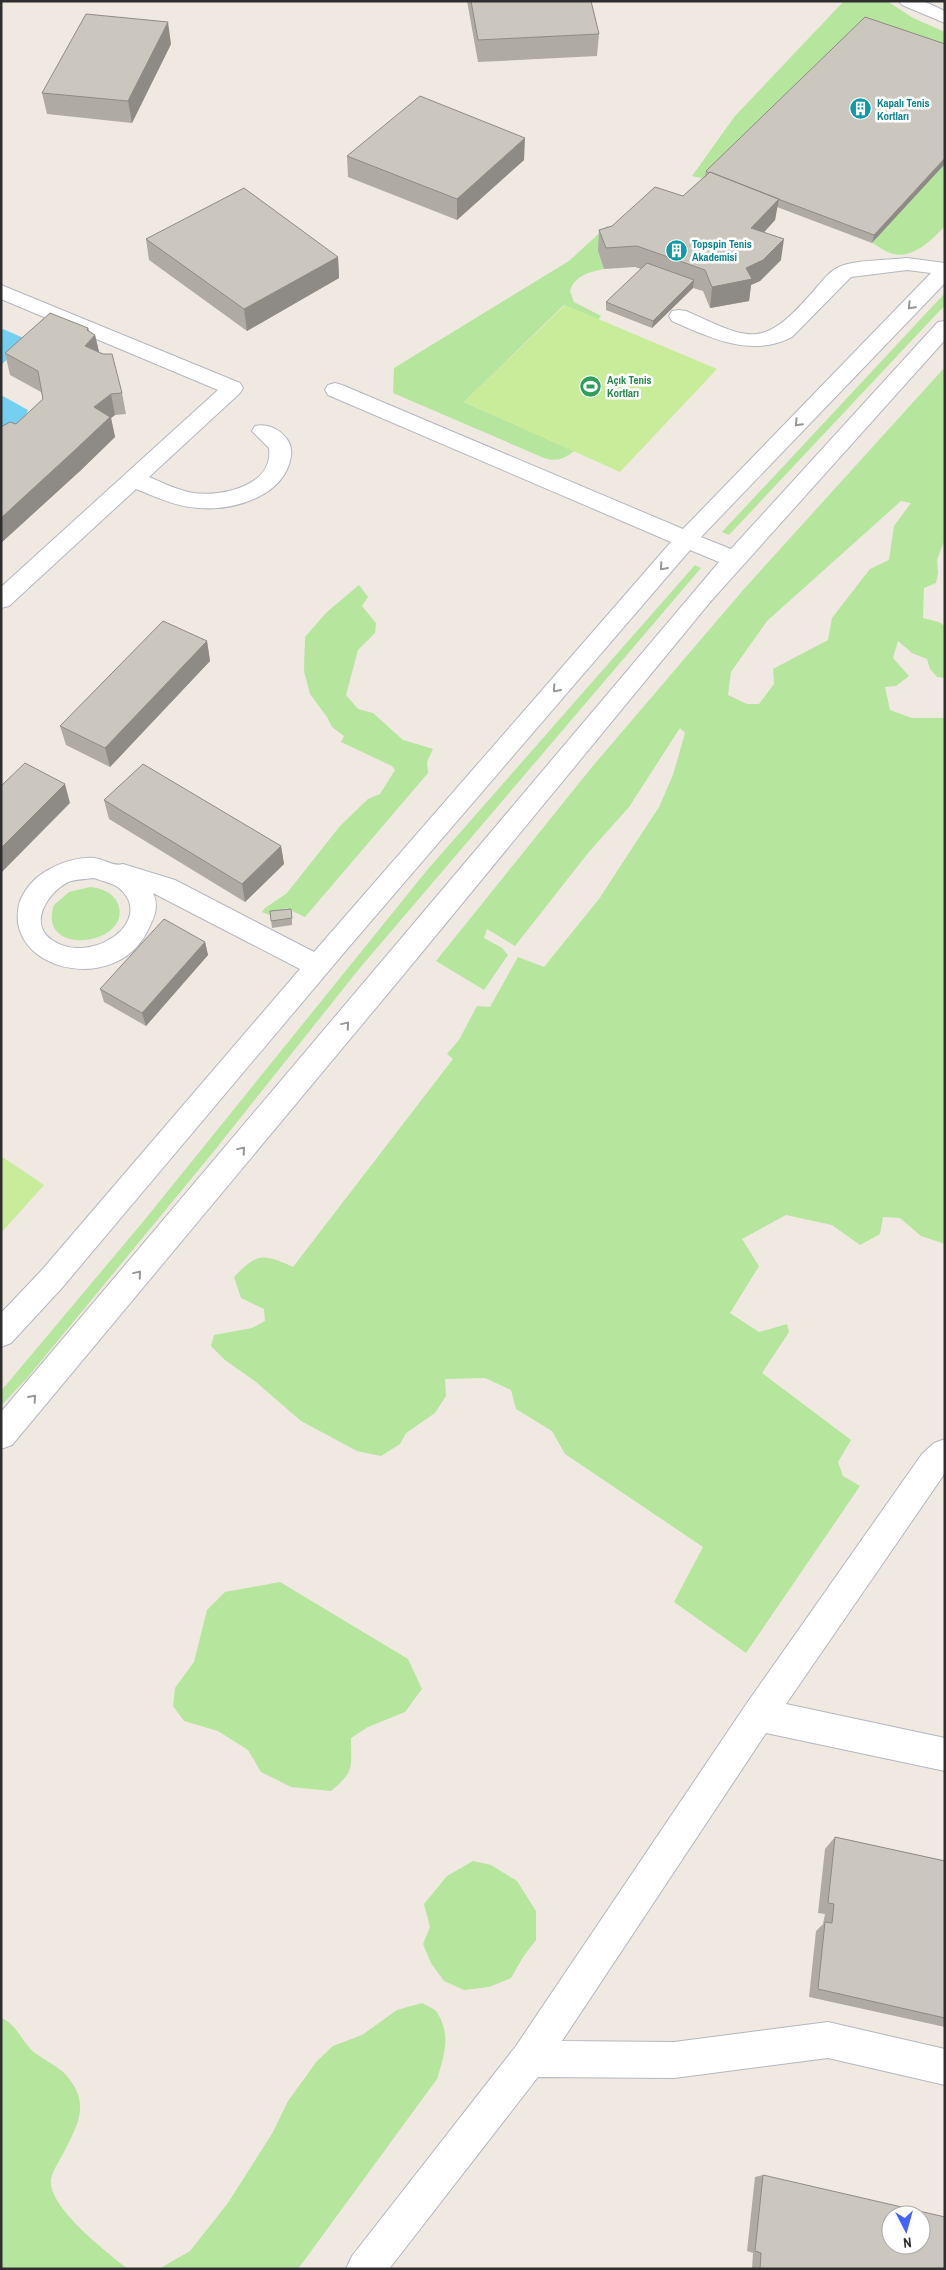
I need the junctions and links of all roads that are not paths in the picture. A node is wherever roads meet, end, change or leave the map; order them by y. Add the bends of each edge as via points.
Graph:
1 (908, 1) edge
2 (945, 18) edge
3 (945, 270) edge
4 (1, 291) edge
5 (679, 316) dead end
6 (945, 328) edge
7 (335, 390) dead end
8 (263, 431) dead end
9 (134, 479) junction
10 (687, 538) junction
11 (735, 560) junction
12 (1, 600) edge
13 (114, 871) junction
14 (166, 887) junction
15 (144, 906) junction
16 (318, 966) junction
17 (1, 1334) edge
18 (1, 1435) edge
19 (941, 1461) edge
20 (759, 1715) junction
21 (945, 1755) edge
22 (529, 2059) junction
23 (945, 2067) edge
24 (365, 2269) edge

1 - 2 street
3 - 5 street via 907,264 846,271 785,332 760,340 731,337
3 -> 10 street
4 - 9 street via 233,388
6 - 11 street
7 - 10 street
8 - 9 street via 279,444 279,463 275,474 251,492 218,500 186,499
9 - 12 street
10 - 11 street
10 -> 16 street
18 -> 11 street
13 - 14 street
13 - 15 street via 140,892
13 - 15 street via 76,870 57,876 42,888 32,901 28,915 30,930 37,942 49,952 65,958 84,960 102,956 133,937 142,922
14 - 15 street
14 - 16 street
16 - 17 street via 51,1280
19 - 20 street
20 - 21 street
20 - 22 street
22 - 23 street via 674,2060 828,2040
22 - 24 street

